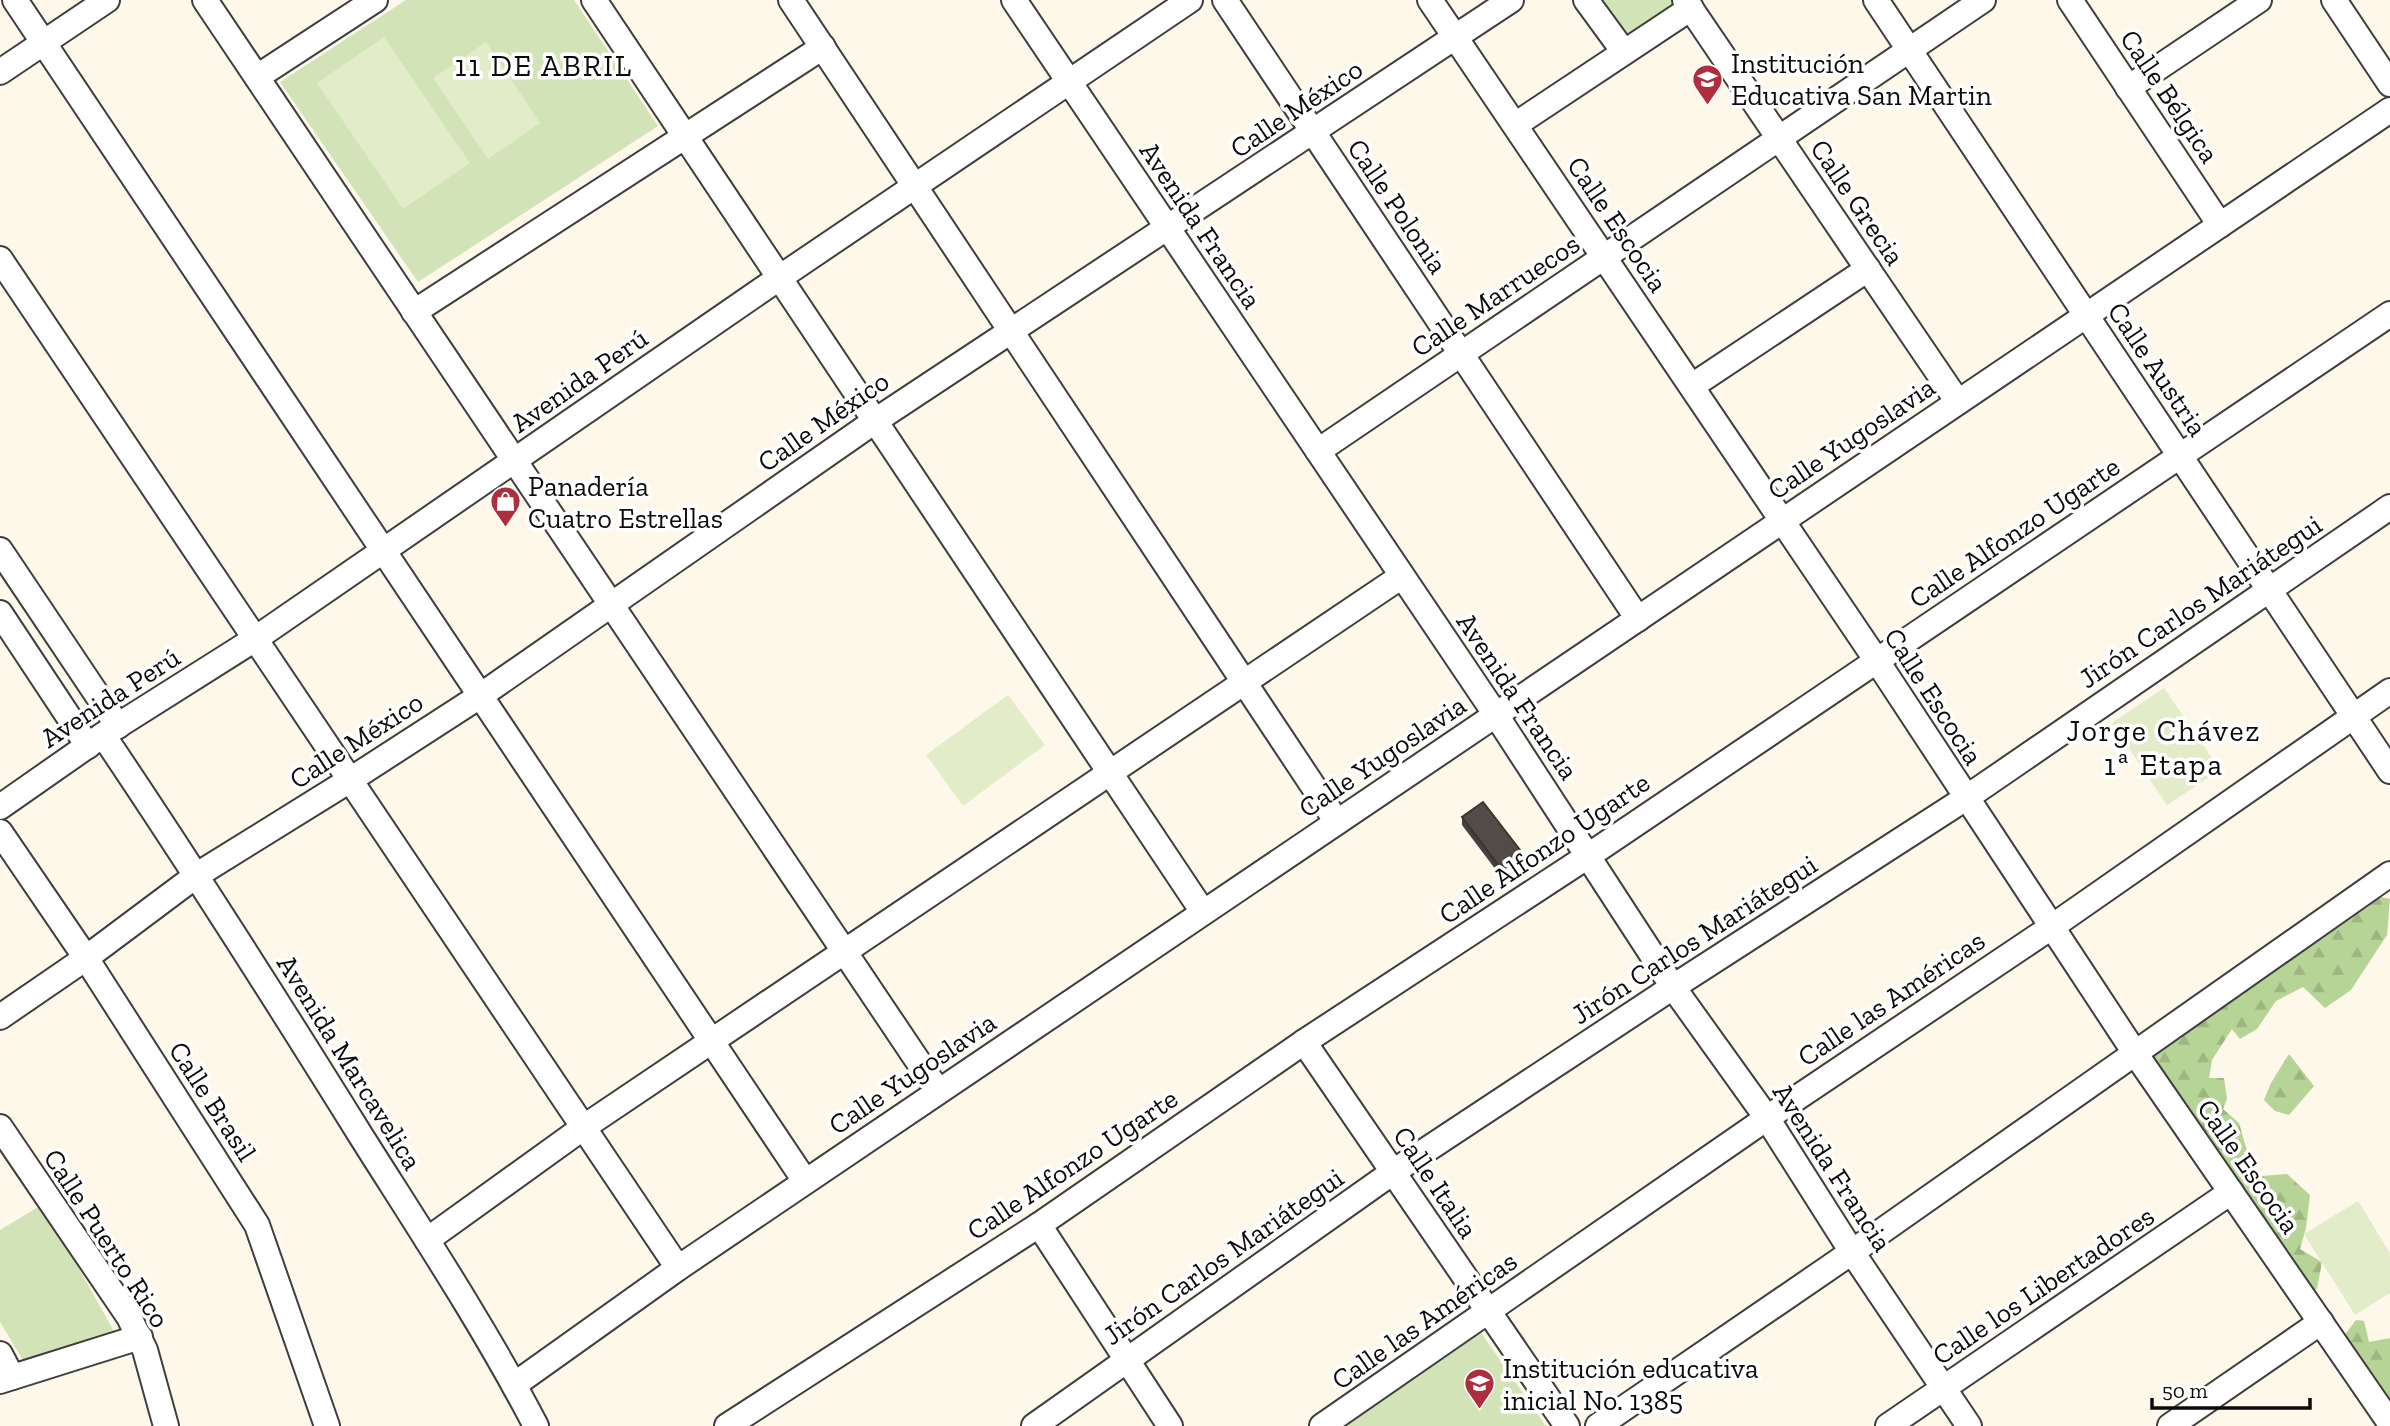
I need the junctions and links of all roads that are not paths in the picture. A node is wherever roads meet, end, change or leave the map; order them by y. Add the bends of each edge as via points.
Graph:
1 (15, 0) edge
2 (107, 0) edge
3 (205, 0) edge
4 (375, 0) edge
5 (594, 0) edge
6 (791, 0) edge
7 (1014, 0) edge
8 (1190, 0) edge
9 (1225, 0) edge
10 (1430, 0) edge
11 (1511, 0) edge
12 (1586, 0) edge
13 (1876, 0) edge
14 (1983, 0) edge
15 (2070, 0) edge
16 (2259, 0) edge
17 (2334, 0) edge
18 (1688, 4) edge
19 (1455, 38) junction
20 (43, 43) junction
21 (823, 47) junction
22 (1909, 50) junction
23 (1624, 52) junction
24 (0, 72) edge
25 (257, 77) junction
26 (1070, 81) junction
27 (2390, 84) edge
28 (2128, 88) junction
29 (2390, 110) edge
30 (1515, 125) junction
31 (1313, 132) junction
32 (685, 136) junction
33 (1779, 138) junction
34 (915, 186) junction
35 (2220, 225) junction
36 (1167, 229) junction
37 (1605, 257) junction
38 (0, 259) edge
39 (1868, 270) junction
40 (779, 278) junction
41 (414, 312) junction
42 (2390, 314) edge
43 (2086, 315) junction
44 (1011, 331) junction
45 (1461, 354) junction
46 (1692, 386) junction
47 (1958, 402) junction
48 (875, 421) junction
49 (1318, 451) junction
50 (2180, 456) junction
51 (515, 461) junction
52 (2390, 507) edge
53 (1782, 521) junction
54 (0, 550) edge
55 (384, 551) junction
56 (1402, 576) junction
57 (2269, 590) junction
58 (611, 605) junction
59 (0, 613) edge
60 (1638, 619) junction
61 (255, 639) junction
62 (1877, 661) junction
63 (1244, 682) junction
64 (2390, 691) edge
65 (480, 696) junction
66 (1496, 715) junction
67 (2354, 716) junction
68 (103, 736) junction
69 (2390, 771) edge
70 (1110, 772) junction
71 (350, 780) junction
72 (1966, 797) junction
73 (0, 807) edge
74 (1338, 822) junction
75 (0, 832) edge
76 (1588, 856) junction
77 (197, 875) junction
78 (2389, 875) edge
79 (1203, 912) junction
80 (2053, 926) junction
81 (845, 952) junction
82 (86, 958) junction
83 (1673, 987) junction
84 (0, 1017) edge
85 (712, 1041) junction
86 (1304, 1042) junction
87 (2135, 1052) junction
88 (938, 1091) junction
89 (1767, 1118) junction
90 (0, 1128) edge
91 (584, 1128) junction
92 (1393, 1172) junction
93 (805, 1181) junction
94 (2231, 1192) junction
95 (1039, 1225) junction
96 (427, 1240) junction
97 (1852, 1252) junction
98 (678, 1268) junction
99 (1489, 1312) junction
100 (2321, 1322) junction
101 (140, 1337) junction
102 (0, 1354) edge
103 (1126, 1360) junction
104 (6, 1379) edge
105 (514, 1385) junction
106 (1944, 1389) junction
107 (2390, 1423) edge
108 (166, 1426) edge
109 (327, 1426) edge
110 (536, 1426) edge
111 (727, 1426) edge
112 (1034, 1426) edge
113 (1170, 1426) edge
114 (1322, 1426) edge
115 (1567, 1426) edge
116 (1598, 1426) edge
117 (1888, 1426) edge
118 (1969, 1426) edge
119 (2170, 1426) edge

1 - 20 street
2 - 20 street
3 - 25 street
4 - 25 street
5 - 32 street
6 - 21 street
7 - 26 street, Avenida Francia
8 - 26 street, Avenida Perú
9 - 31 street, Calle Polonia
10 - 19 street, Calle Escocia
11 - 19 street, Calle México
12 - 23 street
13 - 22 street, Calle Austria
14 - 22 street, Calle Marruecos
15 - 28 street, Calle Bélgica
16 - 28 street
17 - 27 street
18 - 23 street
18 - 33 street, Calle Grecia
19 - 30 street, Calle Escocia
19 - 31 street, Calle México
20 - 24 street
20 - 55 street
21 - 32 street
21 - 34 street
22 - 33 street, Calle Marruecos
22 - 43 street, Calle Austria
23 - 30 street
25 - 41 street
26 - 34 street, Avenida Perú
26 - 36 street, Avenida Francia
28 - 35 street, Calle Bélgica
29 - 35 street, Calle Yugoslavia
30 - 37 street, Calle Escocia
31 - 36 street, Calle México
31 - 45 street, Calle Polonia
32 - 40 street
32 - 41 street
33 - 37 street, Calle Marruecos
33 - 39 street, Calle Grecia
34 - 40 street, Avenida Perú
34 - 44 street
35 - 43 street, Calle Yugoslavia
36 - 44 street, Calle México
36 - 49 street, Avenida Francia
37 - 45 street, Calle Marruecos
37 - 46 street, Calle Escocia
38 - 61 street
39 - 46 street
39 - 47 street, Calle Grecia
40 - 48 street
40 - 51 street, Avenida Perú
41 - 51 street
42 - 50 street, Calle Alfonzo Ugarte
43 - 47 street, Calle Yugoslavia
43 - 50 street, Calle Austria
44 - 48 street, Calle México
44 - 63 street
45 - 49 street, Calle Marruecos
45 - 60 street, Calle Polonia
46 - 53 street, Calle Escocia
47 - 53 street, Calle Yugoslavia
48 - 58 street, Calle México
48 - 70 street
49 - 56 street, Avenida Francia
50 - 57 street, Calle Austria
50 - 62 street, Calle Alfonzo Ugarte
51 - 55 street, Avenida Perú
51 - 58 street
52 - 57 street, Jirón Carlos Mariátegui
53 - 60 street, Calle Yugoslavia
53 - 62 street, Calle Escocia
54 - 68 street, Avenida Marcavelica
55 - 61 street, Avenida Perú
55 - 65 street
56 - 63 street
56 - 66 street, Avenida Francia
57 - 67 street, Calle Austria
57 - 72 street, Jirón Carlos Mariátegui
58 - 65 street, Calle México
58 - 81 street
59 - 68 street, Avenida Marcavelica
60 - 66 street, Calle Yugoslavia
61 - 68 street, Avenida Perú
61 - 71 street
62 - 72 street, Calle Escocia
62 - 76 street, Calle Alfonzo Ugarte
63 - 70 street
63 - 74 street
64 - 67 street, Calle las Américas
65 - 71 street, Calle México
65 - 85 street
66 - 74 street, Calle Yugoslavia
66 - 76 street, Avenida Francia
67 - 69 street, Calle Austria
67 - 80 street, Calle las Américas
68 - 73 street, Avenida Perú
68 - 77 street, Avenida Marcavelica
70 - 79 street
70 - 81 street
71 - 77 street, Calle México
71 - 91 street
72 - 80 street, Calle Escocia
72 - 83 street, Jirón Carlos Mariátegui
74 - 79 street, Calle Yugoslavia
75 - 82 street, Calle Brasil
76 - 83 street, Avenida Francia
76 - 86 street, Calle Alfonzo Ugarte
77 - 82 street, Calle México
77 - 96 street, Avenida Marcavelica
78 - 87 street
79 - 88 street, Calle Yugoslavia
80 - 87 street, Calle Escocia
80 - 89 street, Calle las Américas
81 - 85 street
81 - 88 street
82 - 84 street, Calle México
82 - 109 street, Calle Brasil via 257,1225
83 - 89 street, Avenida Francia
83 - 92 street, Jirón Carlos Mariátegui
85 - 91 street
85 - 93 street
86 - 92 street, Calle Italia
86 - 95 street, Calle Alfonzo Ugarte
87 - 94 street, Calle Escocia
87 - 97 street
88 - 93 street, Calle Yugoslavia
89 - 97 street, Avenida Francia
89 - 99 street, Calle las Américas
90 - 101 street, Calle Puerto Rico
91 - 96 street
91 - 98 street
92 - 99 street, Calle Italia
92 - 103 street, Jirón Carlos Mariátegui
93 - 98 street, Calle Yugoslavia
94 - 100 street, Calle Escocia
94 - 106 street, Calle los Libertadores
95 - 103 street
95 - 111 street, Calle Alfonzo Ugarte
96 - 105 street, Avenida Marcavelica
97 - 106 street, Avenida Francia
97 - 116 street
98 - 105 street, Calle Yugoslavia
99 - 114 street, Calle las Américas
99 - 115 street, Calle Italia
100 - 107 street, Calle Escocia
100 - 119 street
101 - 104 street
101 - 108 street, Calle Puerto Rico
102 - 104 street
103 - 112 street, Jirón Carlos Mariátegui
103 - 113 street
105 - 110 street, Avenida Marcavelica
106 - 117 street, Calle los Libertadores
106 - 118 street, Avenida Francia

